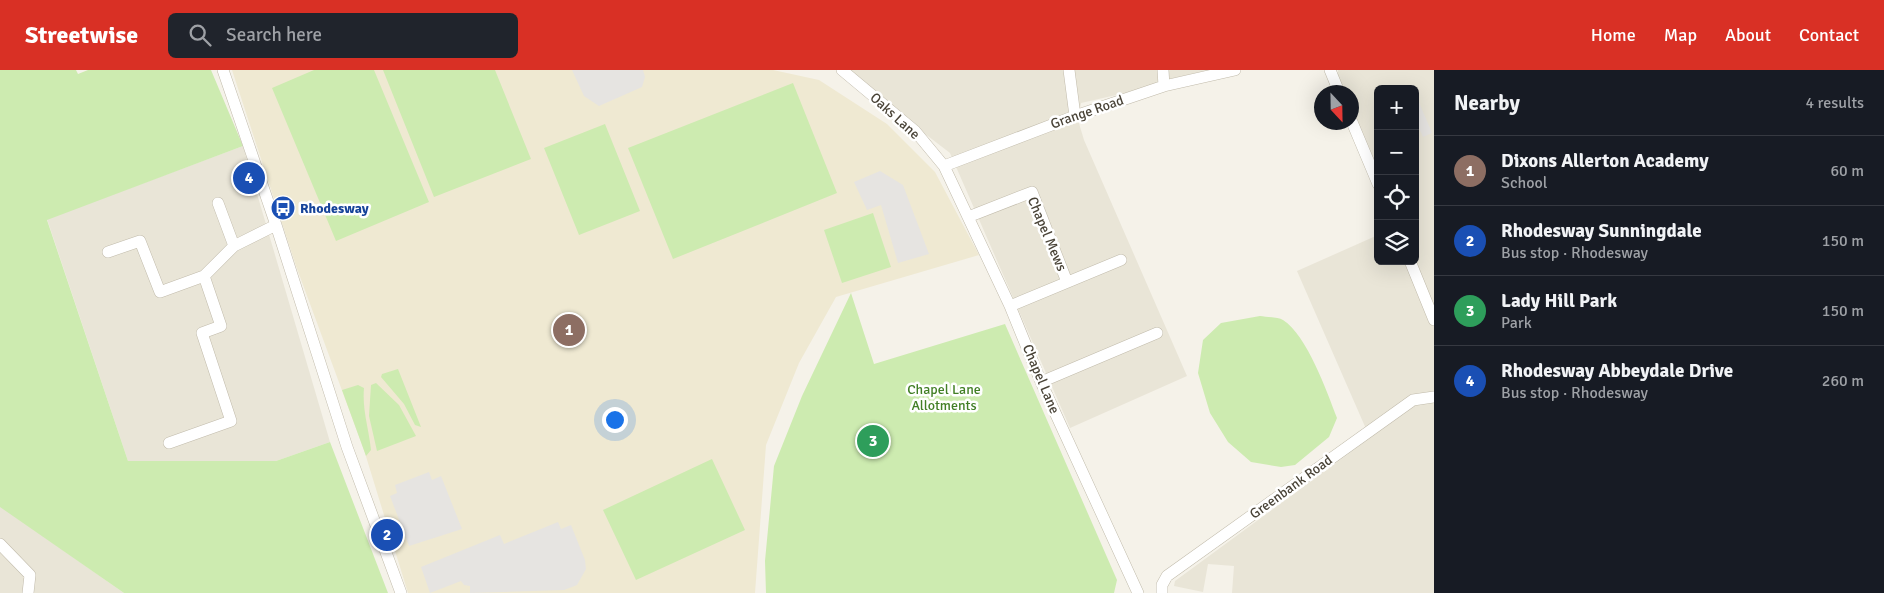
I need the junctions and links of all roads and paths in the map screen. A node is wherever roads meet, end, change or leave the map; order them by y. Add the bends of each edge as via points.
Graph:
1 (223, 70) edge
2 (842, 70) edge
3 (1069, 70) edge
4 (1163, 70) edge
5 (1235, 70) edge
6 (1330, 70) edge
7 (1201, 74) edge
8 (1336, 85) edge
9 (1164, 86) junction
10 (1075, 116) junction
11 (1355, 130) edge
12 (944, 166) junction
13 (1374, 175) edge
14 (218, 203) dead end
15 (968, 217) junction
16 (276, 225) junction
17 (234, 246) junction
18 (108, 252) dead end
19 (1121, 260) dead end
20 (1412, 265) edge
21 (204, 276) junction
22 (1067, 282) junction
23 (1010, 306) junction
24 (1434, 319) edge
25 (1157, 333) dead end
26 (1041, 382) junction
27 (1434, 397) edge
28 (170, 443) dead end
29 (0, 544) edge
30 (28, 593) edge
31 (401, 593) edge
32 (1138, 593) edge
33 (1162, 593) edge

1 - 16 street
2 - 12 street, Oaks Lane via 915,131
3 - 10 street
4 - 9 street
5 - 7 street, Grange Road
6 - 8 street
7 - 9 street, Grange Road
9 - 10 street, Grange Road
10 - 12 street, Grange Road
11 - 13 street
12 - 15 street, Chapel Lane
14 - 17 street
15 - 22 street, Chapel Mews via 1032,192
15 - 23 street, Chapel Lane
16 - 17 street
16 - 31 street via 349,455
17 - 21 street
18 - 21 street via 140,240 160,292
19 - 22 street
20 - 24 street
21 - 28 street via 221,326 202,333 231,421
22 - 23 street
23 - 26 street, Chapel Lane
25 - 26 street
26 - 32 street, Chapel Lane
27 - 33 street, Greenbank Road via 1413,400 1167,576
29 - 30 street via 30,575

